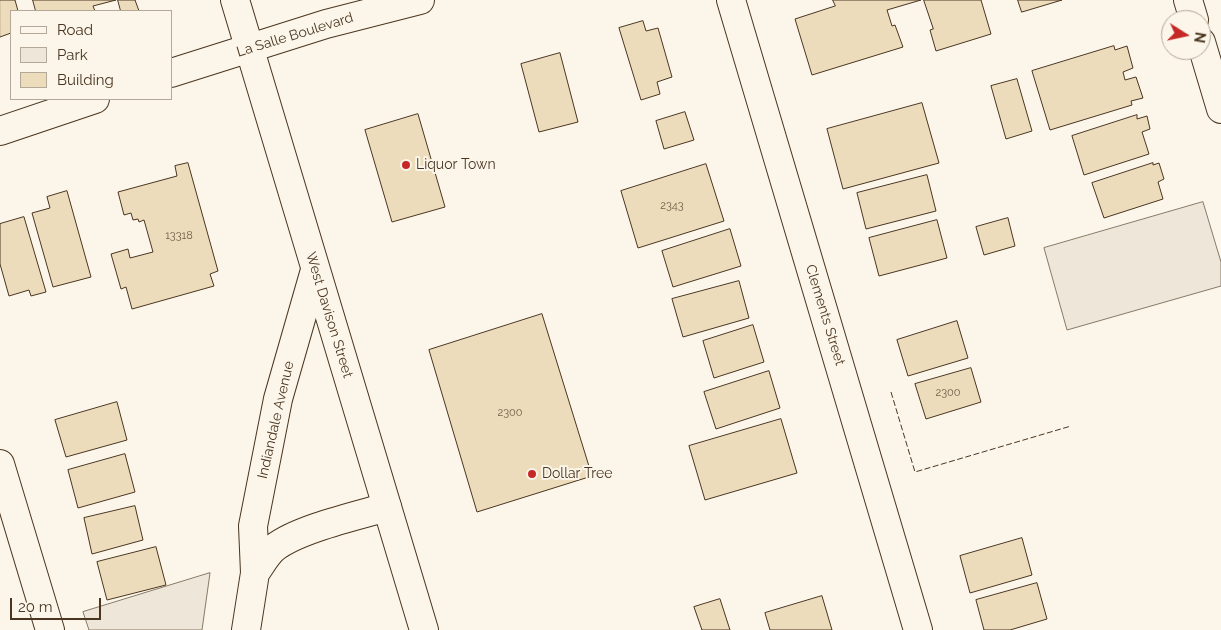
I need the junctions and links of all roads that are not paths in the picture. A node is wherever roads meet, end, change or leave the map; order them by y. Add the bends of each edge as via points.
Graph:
1 (235, 0) edge
2 (420, 0) edge
3 (731, 0) edge
4 (250, 49) junction
5 (1206, 60) edge
6 (172, 73) edge
7 (92, 100) edge
8 (1221, 109) edge
9 (0, 131) edge
10 (315, 270) junction
11 (0, 464) edge
12 (387, 507) junction
13 (256, 573) junction
14 (50, 630) edge
15 (246, 630) edge
16 (424, 630) edge
17 (918, 630) edge

1 - 4 main road, West Davison Street
2 - 4 main road, La Salle Boulevard via 326,24
3 - 17 main road, Clements Street
4 - 6 main road, La Salle Boulevard
4 - 10 main road, West Davison Street
5 - 8 main road
7 - 9 main road
10 - 12 main road, West Davison Street
10 - 13 main road, Indiandale Avenue via 278,399 253,526
11 - 14 main road
12 - 13 main road, Indiandale Avenue via 287,541 274,548
12 - 16 main road, West Davison Street
13 - 15 main road, Indiandale Avenue

